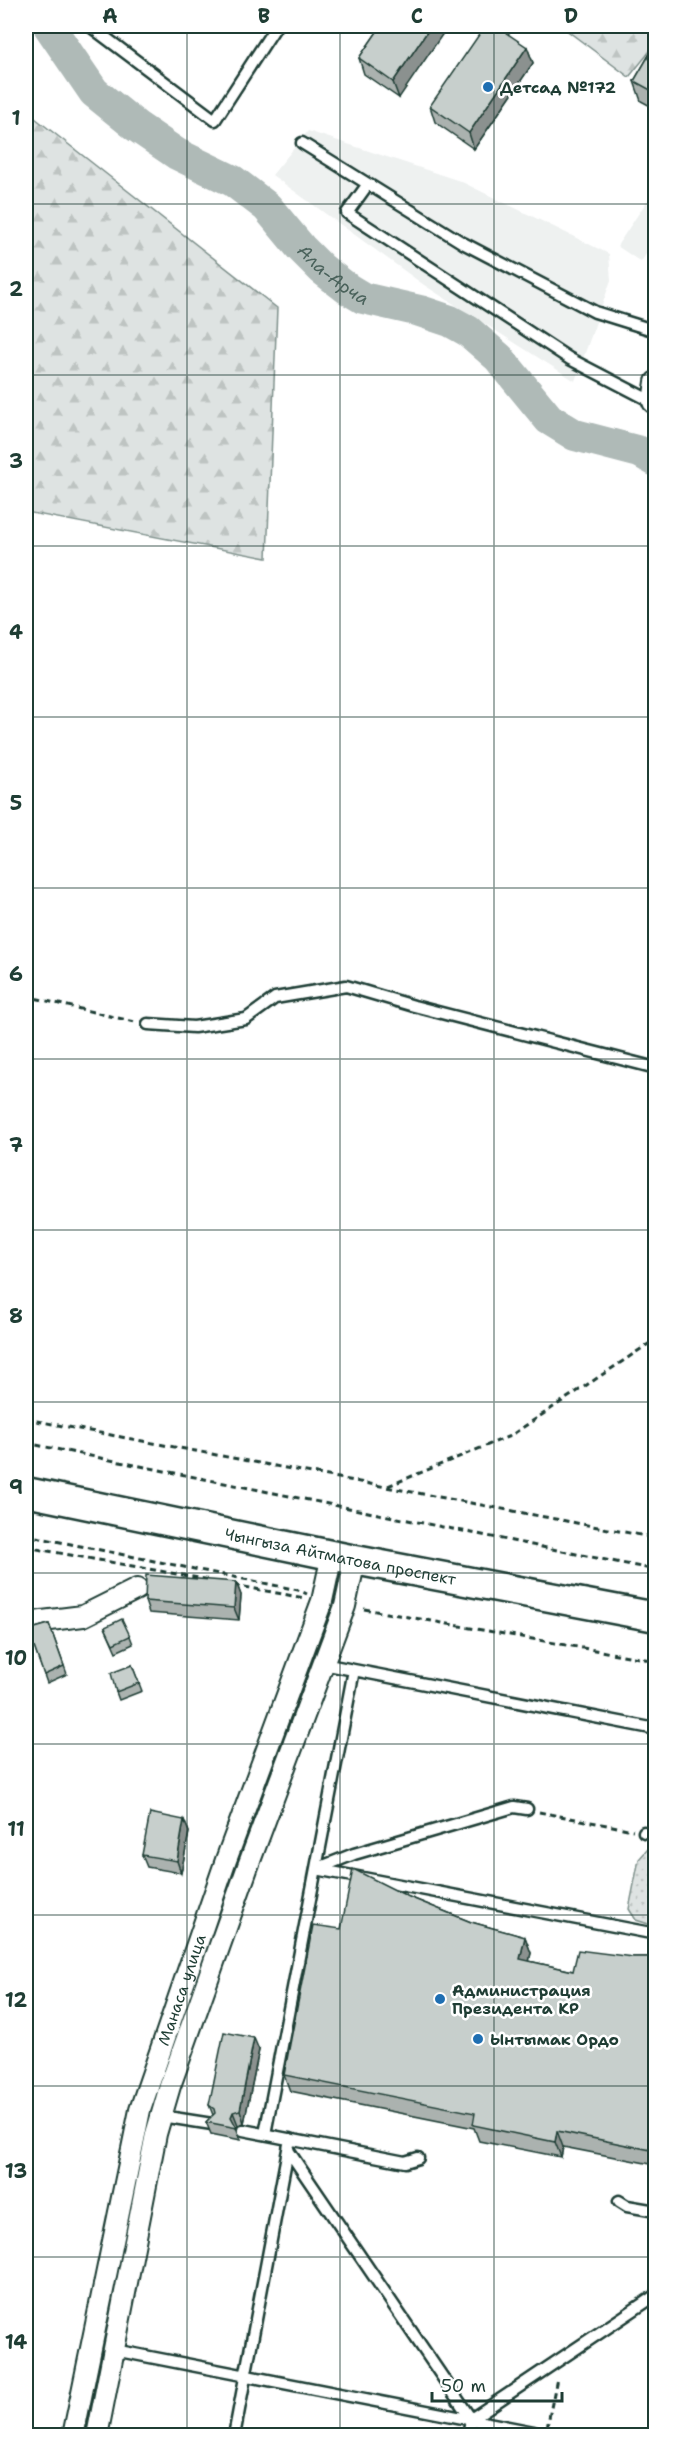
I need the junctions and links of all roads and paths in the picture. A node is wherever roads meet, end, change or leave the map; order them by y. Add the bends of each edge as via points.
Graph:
1 (90, 26) edge
2 (276, 26) edge
3 (302, 143) dead end
4 (368, 184) junction
5 (656, 331) edge
6 (656, 382) edge
7 (654, 407) edge
8 (26, 996) edge
9 (148, 1024) joint
10 (656, 1068) edge
11 (656, 1339) edge
12 (26, 1419) edge
13 (26, 1443) edge
14 (386, 1487) junction
15 (26, 1492) edge
16 (26, 1535) edge
17 (656, 1538) edge
18 (344, 1558) junction
19 (656, 1570) edge
20 (136, 1589) dead end
21 (322, 1601) junction
22 (656, 1617) edge
23 (26, 1623) edge
24 (323, 1664) junction
25 (354, 1670) junction
26 (656, 1729) edge
27 (527, 1809) joint
28 (644, 1832) joint
29 (656, 1835) edge
30 (316, 1869) junction
31 (656, 1934) edge
32 (140, 2110) junction
33 (161, 2116) junction
34 (212, 2124) edge
35 (243, 2130) dead end
36 (265, 2134) junction
37 (289, 2145) junction
38 (418, 2158) dead end
39 (619, 2201) dead end
40 (656, 2211) edge
41 (656, 2295) edge
42 (114, 2350) junction
43 (558, 2375) dead end
44 (246, 2376) junction
45 (471, 2420) junction
46 (534, 2432) dead end
47 (74, 2436) edge
48 (97, 2436) edge
49 (234, 2436) edge
50 (468, 2436) edge
51 (546, 2436) edge

1 - 2 lane via 215,120
3 - 4 lane
4 - 5 lane via 463,243 595,312
4 - 7 lane via 347,213 570,359
6 - 7 street
8 - 9 path
9 - 10 lane via 194,1027 246,1019 275,998 346,986
11 - 14 path via 510,1436
12 - 14 path
13 - 19 path
14 - 17 path
15 - 18 main road, Чынгыза Айтматова проспект
16 - 21 path via 298,1590
18 - 21 street, Манаса улица
18 - 22 main road, Чынгыза Айтматова проспект
18 - 24 street, Манаса улица via 345,1606
20 - 23 street via 83,1616
21 - 32 street, Манаса улица via 226,1860
24 - 25 lane
24 - 33 street, Манаса улица
25 - 26 lane
25 - 30 lane
27 - 28 path
27 - 30 lane via 514,1807
28 - 29 lane
30 - 31 lane
30 - 36 lane
32 - 33 street
32 - 47 street, Манаса улица
33 - 34 lane
33 - 42 street, Манаса улица
35 - 36 lane
36 - 37 lane
37 - 38 lane via 405,2162
37 - 44 lane
37 - 45 lane
39 - 40 lane
41 - 45 lane
42 - 44 lane
42 - 48 street, Манаса улица
43 - 51 path
44 - 45 lane
44 - 49 lane
45 - 46 lane
45 - 50 lane

